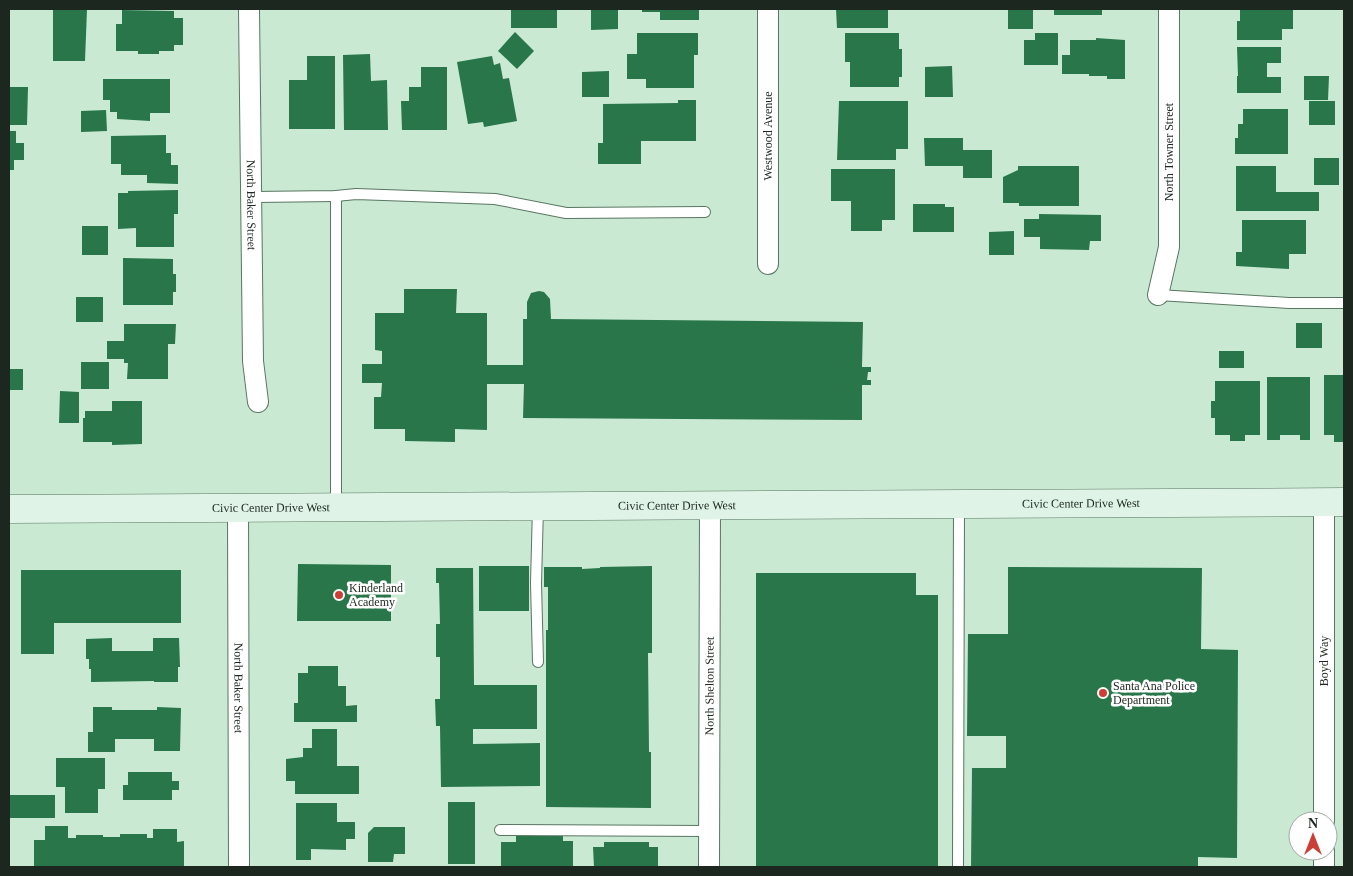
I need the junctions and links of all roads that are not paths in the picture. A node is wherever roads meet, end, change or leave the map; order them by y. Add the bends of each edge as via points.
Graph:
1 (249, 9) edge
2 (768, 9) edge
3 (1169, 9) edge
4 (336, 196) junction
5 (251, 197) junction
6 (705, 212) dead end
7 (768, 264) dead end
8 (1158, 295) joint
9 (1344, 303) edge
10 (258, 402) dead end
11 (1334, 502) edge
12 (959, 504) junction
13 (710, 505) junction
14 (538, 506) junction
15 (336, 507) junction
16 (238, 508) junction
17 (9, 509) edge
18 (538, 662) dead end
19 (1324, 811) edge
20 (500, 830) dead end
21 (709, 831) junction
22 (239, 867) edge
23 (709, 867) edge
24 (958, 867) edge

1 - 5 street, North Baker Street
2 - 7 street, Westwood Avenue
3 - 8 street, North Towner Street via 1169,247
4 - 5 lane
4 - 6 lane via 495,199 566,213
4 - 15 lane
5 - 10 street, North Baker Street via 253,361
8 - 9 lane
11 - 12 main road, Civic Center Drive West
11 - 19 street, Boyd Way
12 - 13 main road, Civic Center Drive West
12 - 24 lane
13 - 14 main road, Civic Center Drive West
13 - 21 street, North Shelton Street
14 - 15 main road, Civic Center Drive West
14 - 18 lane
15 - 16 main road, Civic Center Drive West
16 - 17 main road, Civic Center Drive West
16 - 22 street, North Baker Street
20 - 21 lane
21 - 23 street, North Shelton Street

